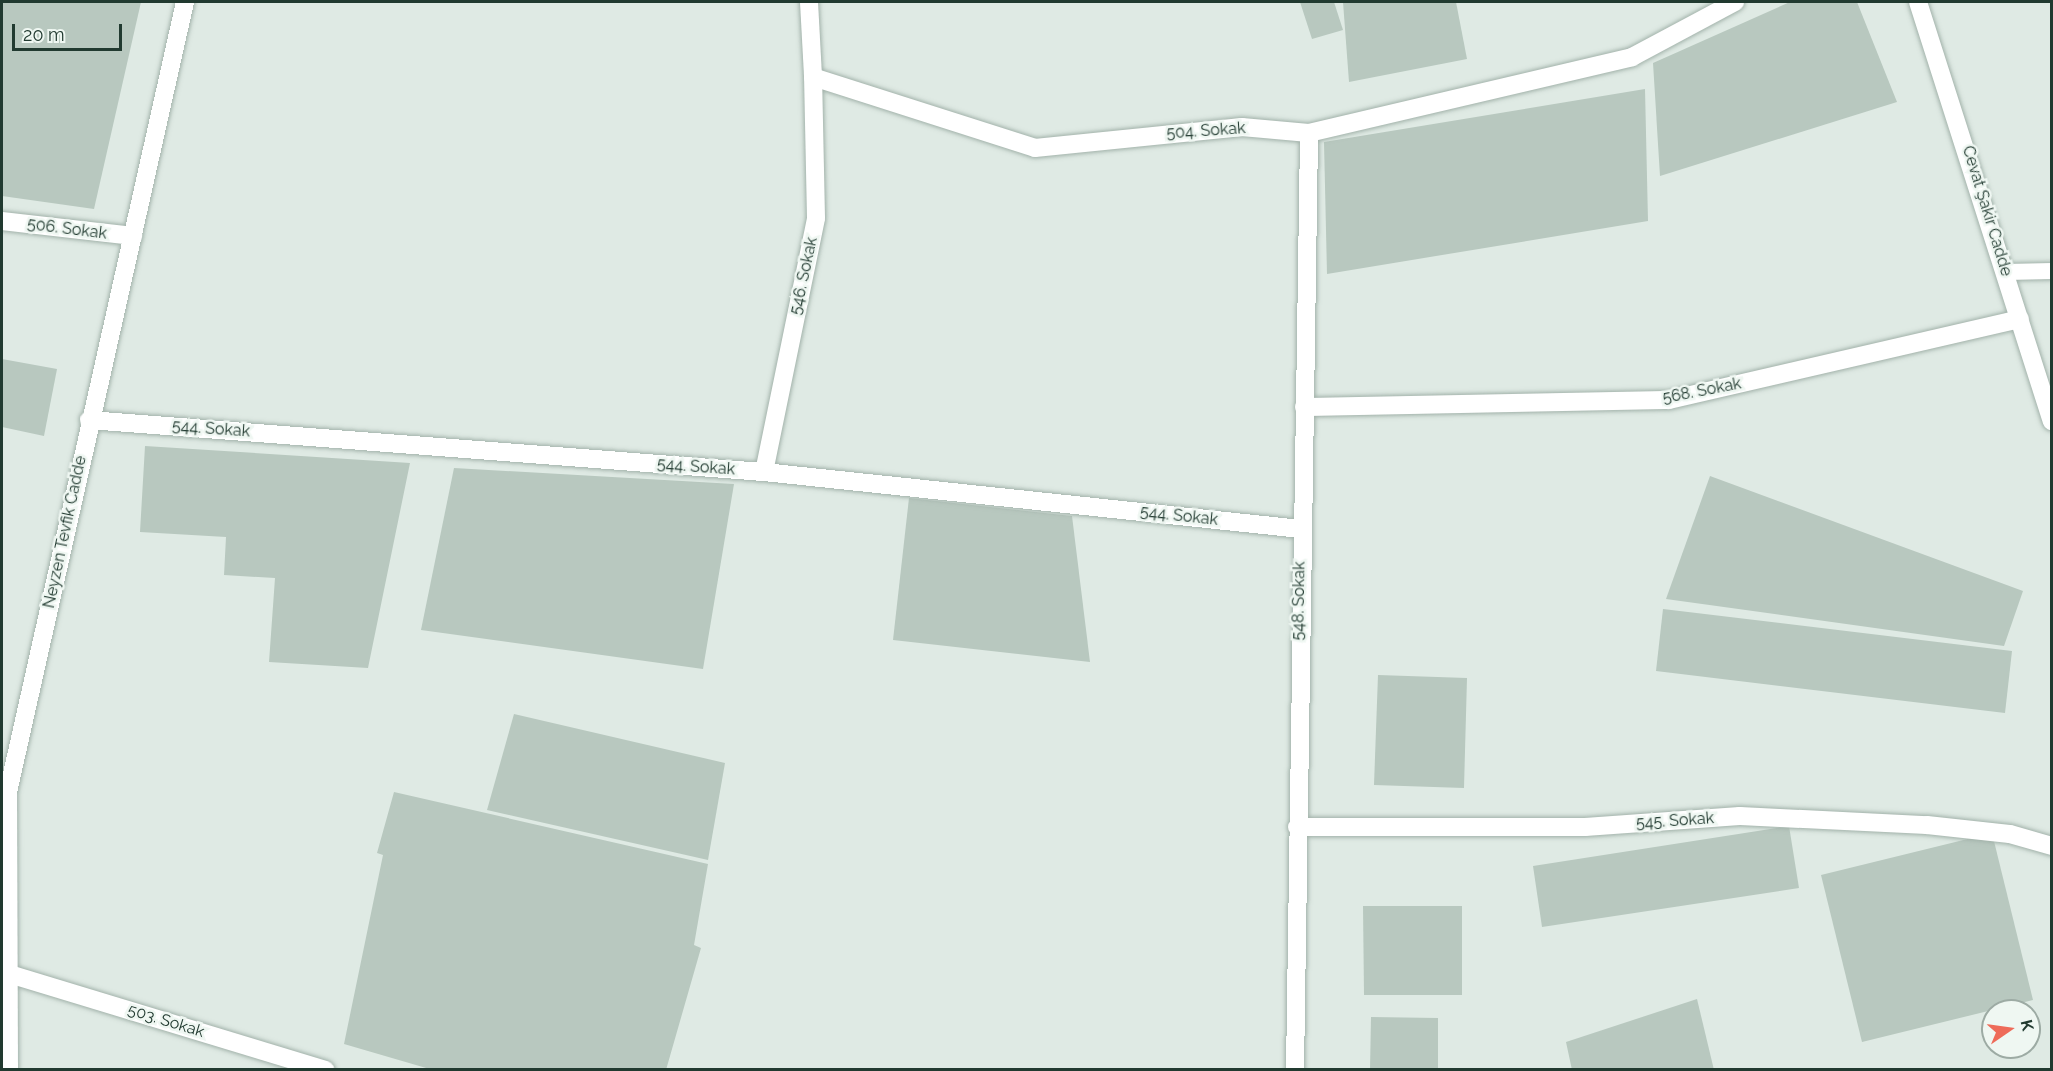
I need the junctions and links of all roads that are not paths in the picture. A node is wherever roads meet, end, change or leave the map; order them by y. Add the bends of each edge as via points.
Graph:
1 (185, 2) edge
2 (809, 2) edge
3 (1735, 2) edge
4 (1918, 2) edge
5 (813, 77) junction
6 (1309, 133) junction
7 (2, 221) edge
8 (133, 236) junction
9 (2052, 271) edge
10 (2006, 272) junction
11 (2020, 319) junction
12 (1305, 407) junction
13 (89, 420) junction
14 (2052, 421) edge
15 (764, 472) junction
16 (1301, 529) junction
17 (1297, 827) junction
18 (2052, 846) edge
19 (6, 974) junction
20 (9, 1070) edge
21 (326, 1070) edge
22 (1295, 1070) edge

1 - 8 street, Neyzen Tevfik Cadde
2 - 5 street
3 - 6 street, 504. Sokak via 1632,57
4 - 10 street, Cevat Şakir Cadde
5 - 6 street, 504. Sokak via 1035,148 1242,127
5 - 15 street, 546. Sokak via 816,218
6 - 12 street, 548. Sokak
7 - 8 street, 506. Sokak
8 - 13 street, Neyzen Tevfik Cadde
9 - 10 lane
10 - 11 street, Cevat Şakir Cadde
11 - 12 street, 568. Sokak via 1669,400
11 - 14 street, Cevat Şakir Cadde
12 - 16 street, 548. Sokak
13 - 15 street, 544. Sokak
13 - 19 street, Neyzen Tevfik Cadde via 9,792
15 - 16 street, 544. Sokak
16 - 17 street, 548. Sokak
17 - 18 street, 545. Sokak via 1585,827 1740,816 1927,825 2010,834
17 - 22 street, 548. Sokak
19 - 20 street, Neyzen Tevfik Cadde
19 - 21 street, 503. Sokak

